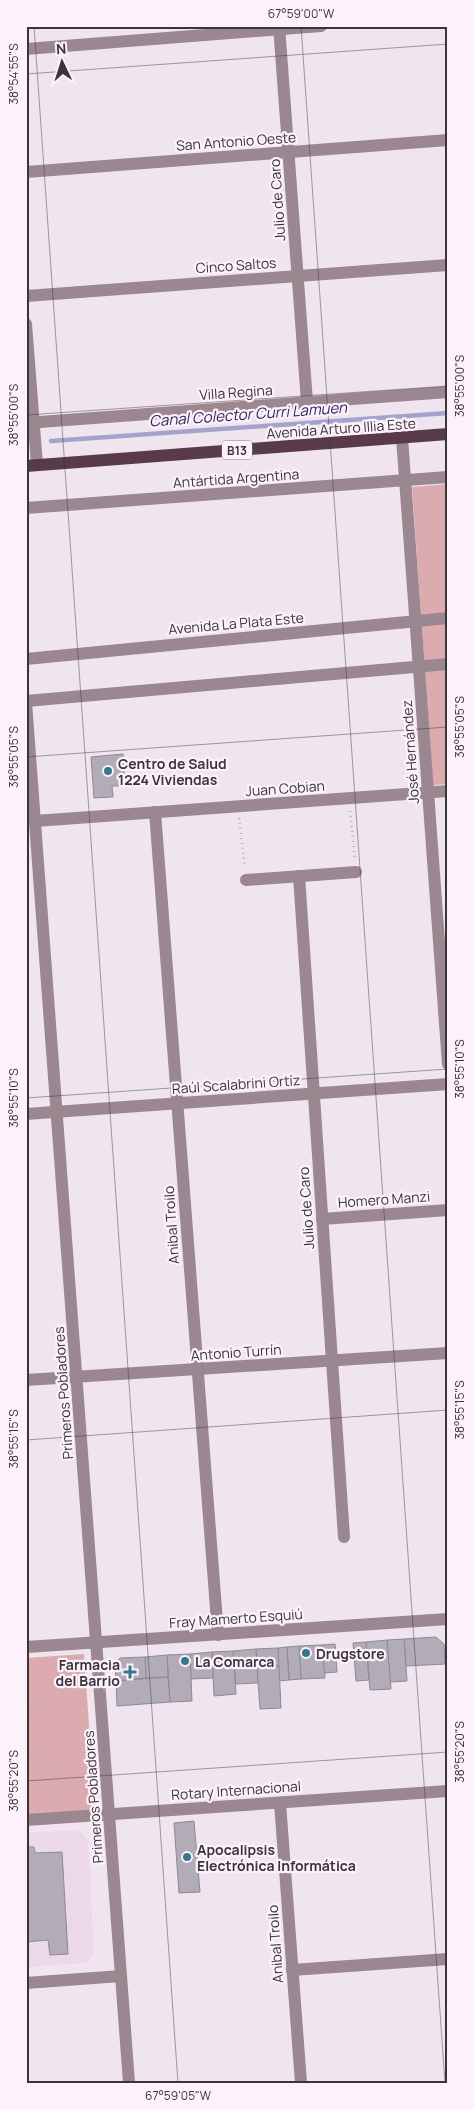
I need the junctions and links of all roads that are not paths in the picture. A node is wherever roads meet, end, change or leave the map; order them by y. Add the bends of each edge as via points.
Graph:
1 (322, 26) edge
2 (279, 28) edge
3 (26, 49) edge
4 (448, 140) edge
5 (288, 152) junction
6 (26, 172) edge
7 (448, 265) edge
8 (298, 276) junction
9 (26, 296) edge
10 (26, 324) edge
11 (448, 392) edge
12 (307, 402) junction
13 (30, 423) edge
14 (448, 434) edge
15 (402, 438) junction
16 (32, 466) edge
17 (448, 477) edge
18 (405, 480) junction
19 (26, 508) edge
20 (448, 618) edge
21 (416, 621) junction
22 (26, 659) edge
23 (448, 664) edge
24 (419, 666) junction
25 (26, 702) edge
26 (448, 791) edge
27 (428, 793) junction
28 (155, 812) junction
29 (35, 821) junction
30 (356, 872) road end
31 (299, 876) junction
32 (246, 880) road end
33 (448, 1064) edge
34 (448, 1084) edge
35 (314, 1094) junction
36 (176, 1103) junction
37 (57, 1112) junction
38 (26, 1114) edge
39 (448, 1210) edge
40 (322, 1219) junction
41 (448, 1353) edge
42 (332, 1361) junction
43 (197, 1370) junction
44 (76, 1377) junction
45 (26, 1380) edge
46 (344, 1537) dead end
47 (448, 1620) edge
48 (218, 1635) junction
49 (96, 1643) junction
50 (26, 1647) edge
51 (448, 1791) edge
52 (280, 1803) junction
53 (109, 1814) junction
54 (26, 1820) edge
55 (448, 1959) edge
56 (292, 1970) junction
57 (121, 1976) junction
58 (26, 1983) edge
59 (129, 2083) edge
60 (301, 2083) edge

1 - 2 street
2 - 3 street
2 - 5 street, Julio de Caro
4 - 5 street, San Antonio Oeste
5 - 6 street, San Antonio Oeste
5 - 8 street, Julio de Caro
7 - 8 street, Cinco Saltos
8 - 9 street, Cinco Saltos
8 - 12 street, Julio de Caro
10 - 13 street
11 - 12 street, Villa Regina
12 - 13 street, Villa Regina
13 - 16 street
14 - 15 main road, Avenida Arturo Illia Este / B13
15 - 16 main road, Avenida Arturo Illia Este / B13
15 - 18 street, José Hernández
17 - 18 street, Antártida Argentina
18 - 19 street, Antártida Argentina
18 - 21 street, José Hernández
20 - 21 street, Avenida La Plata Este
21 - 22 street, Avenida La Plata Este
21 - 24 street, José Hernández
23 - 24 street
24 - 25 street
24 - 27 street, José Hernández
25 - 29 street, Primeros Pobladores
26 - 27 street, Juan Cobian
27 - 28 street, Juan Cobian
27 - 33 street, José Hernández
28 - 29 street, Juan Cobian
28 - 36 street, Anibal Troilo
29 - 37 street, Primeros Pobladores
30 - 31 street
31 - 32 street
31 - 35 street, Julio de Caro
34 - 35 street, Raúl Scalabrini Ortíz
35 - 36 street, Raúl Scalabrini Ortíz
35 - 40 street, Julio de Caro
36 - 37 street, Raúl Scalabrini Ortíz
36 - 43 street, Anibal Troilo
37 - 38 street, Raúl Scalabrini Ortíz
37 - 44 street, Primeros Pobladores
39 - 40 street, Homero Manzi
40 - 42 street, Julio de Caro
41 - 42 street, Antonio Turrín
42 - 43 street, Antonio Turrín
42 - 46 street, Julio de Caro
43 - 44 street, Antonio Turrín
43 - 48 street, Anibal Troilo
44 - 45 street, Antonio Turrín
44 - 49 street, Primeros Pobladores
47 - 48 street, Fray Mamerto Esquiú
48 - 49 street, Fray Mamerto Esquiú
49 - 50 street, Fray Mamerto Esquiú
49 - 53 street, Primeros Pobladores
51 - 52 street, Rotary Internacional
52 - 53 street, Rotary Internacional
52 - 56 street, Anibal Troilo
53 - 54 street, Rotary Internacional
53 - 57 street, Primeros Pobladores
55 - 56 street
56 - 60 street, Anibal Troilo
57 - 58 street
57 - 59 street, Primeros Pobladores

